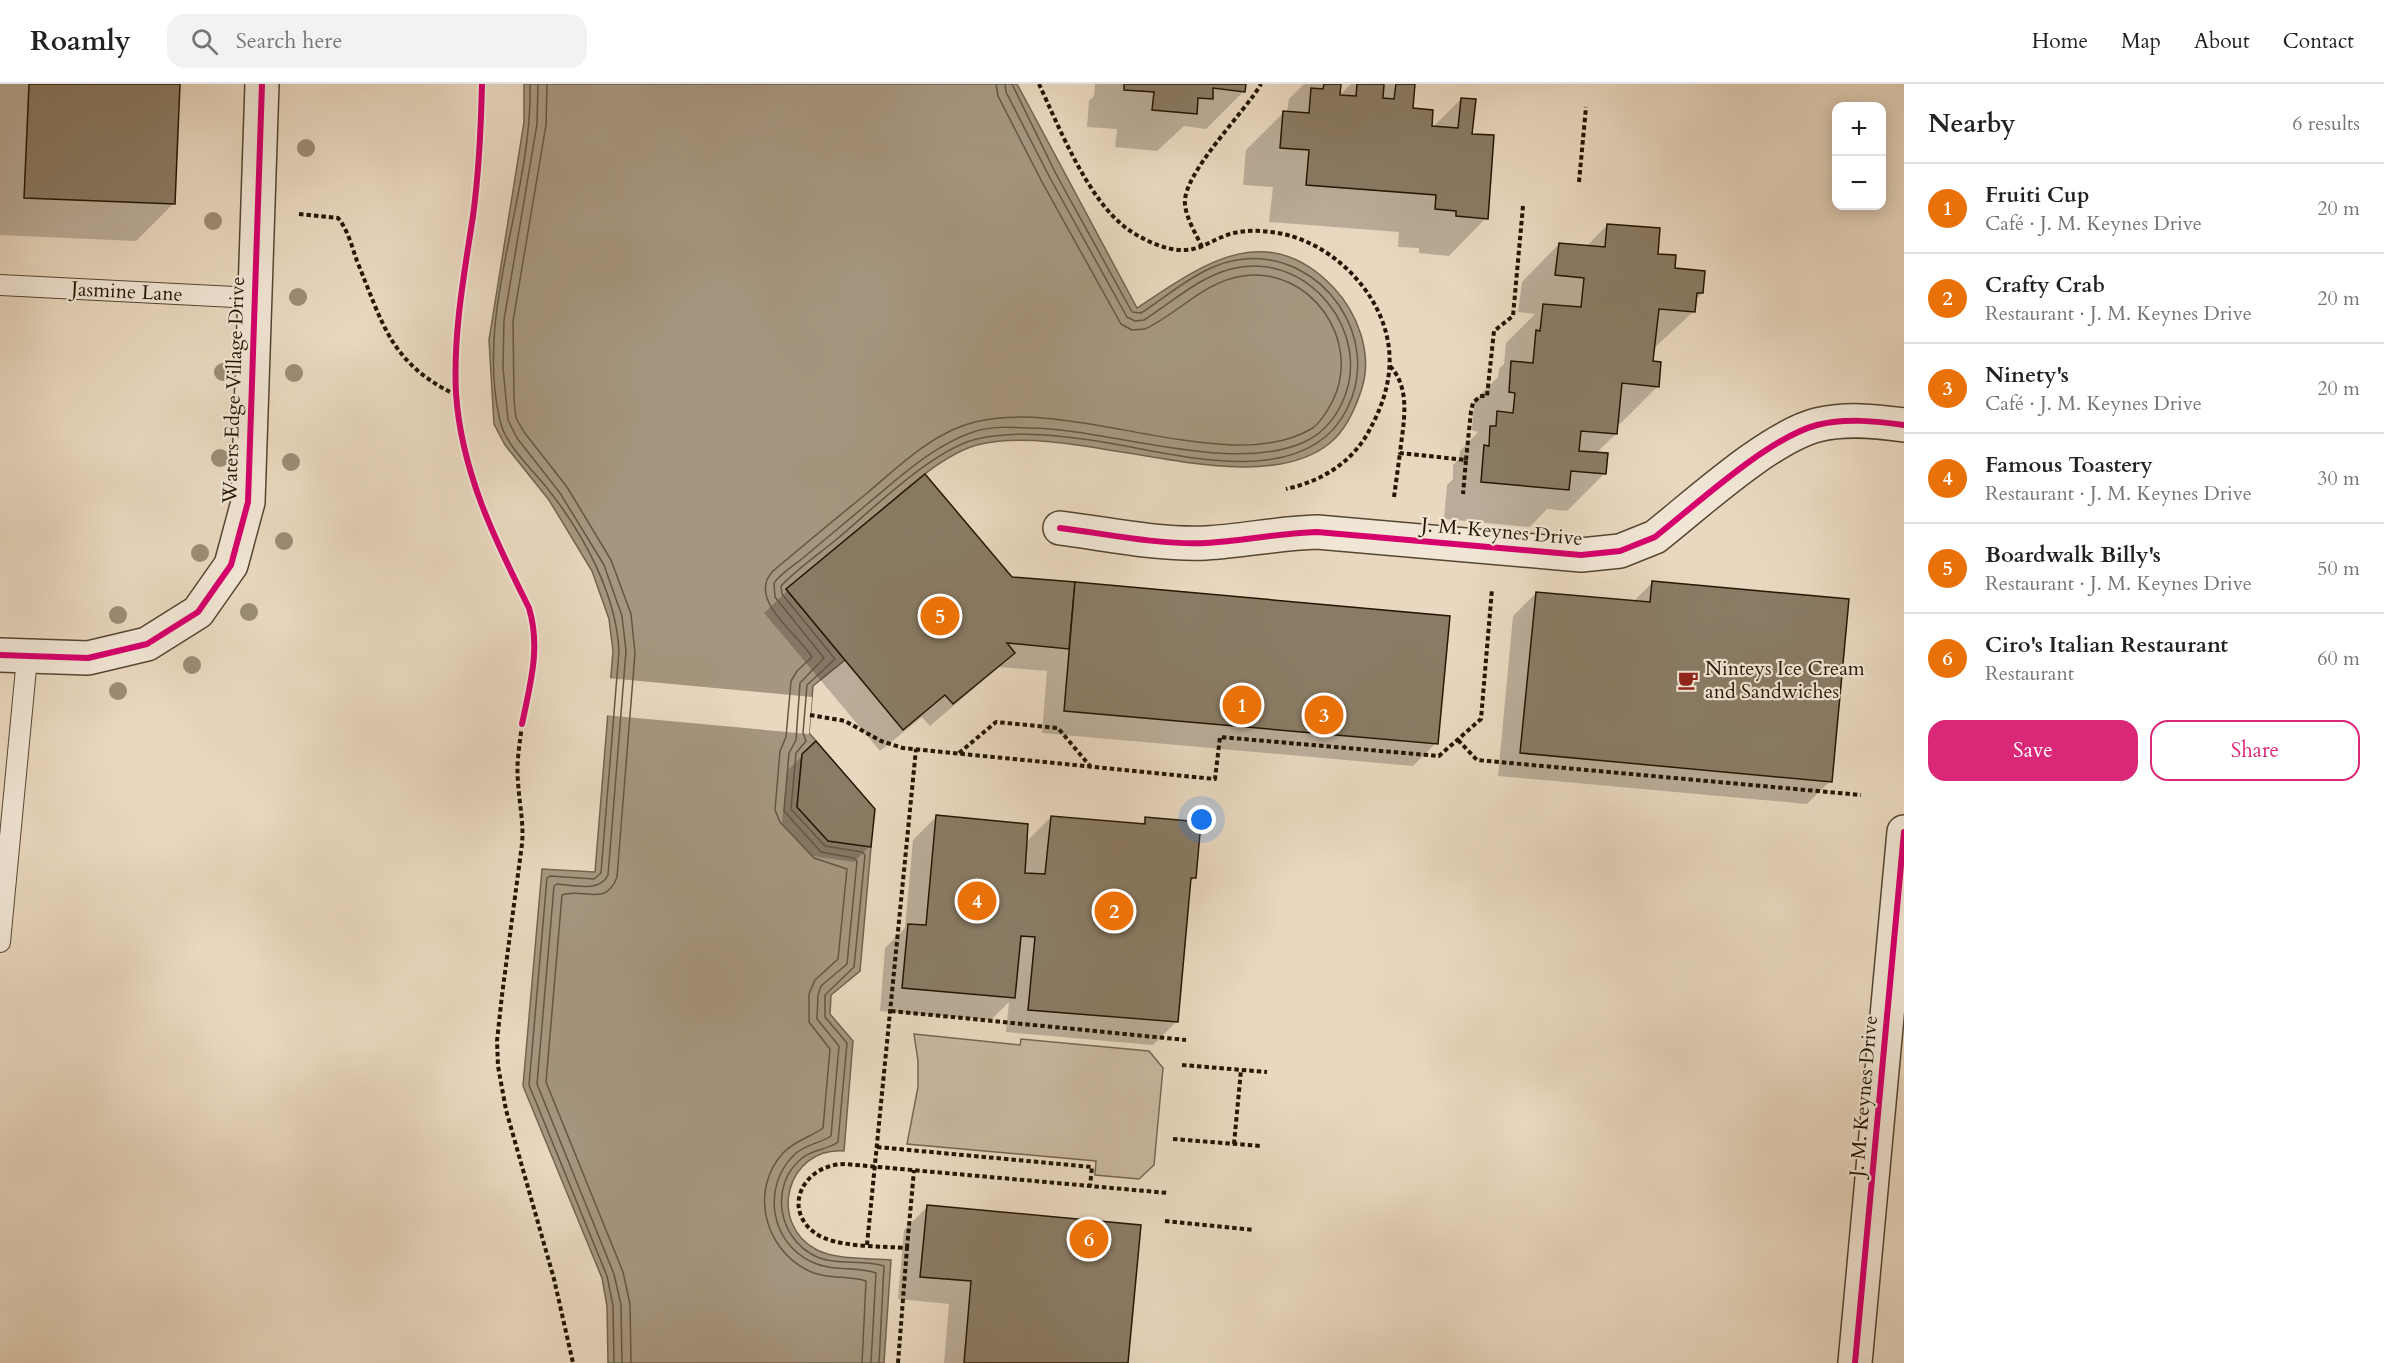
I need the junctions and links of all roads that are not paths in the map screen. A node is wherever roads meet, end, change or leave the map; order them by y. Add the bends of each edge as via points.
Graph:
1 (262, 84) edge
2 (0, 285) edge
3 (254, 298) junction
4 (1904, 425) edge
5 (1060, 528) dead end
6 (14, 656) edge
7 (1904, 832) edge
8 (0, 942) edge
9 (1855, 1363) edge

1 - 3 street, Waters Edge Village Drive
2 - 3 lane, Jasmine Lane
3 - 6 street, Waters Edge Village Drive via 248,502 231,565 198,612 147,644 88,658
4 - 5 street, J. M. Keynes Drive via 1840,422 1796,434 1769,448 1655,537 1605,555 1496,549 1352,534 1283,533 1205,543
6 - 8 lane
7 - 9 street, J. M. Keynes Drive

